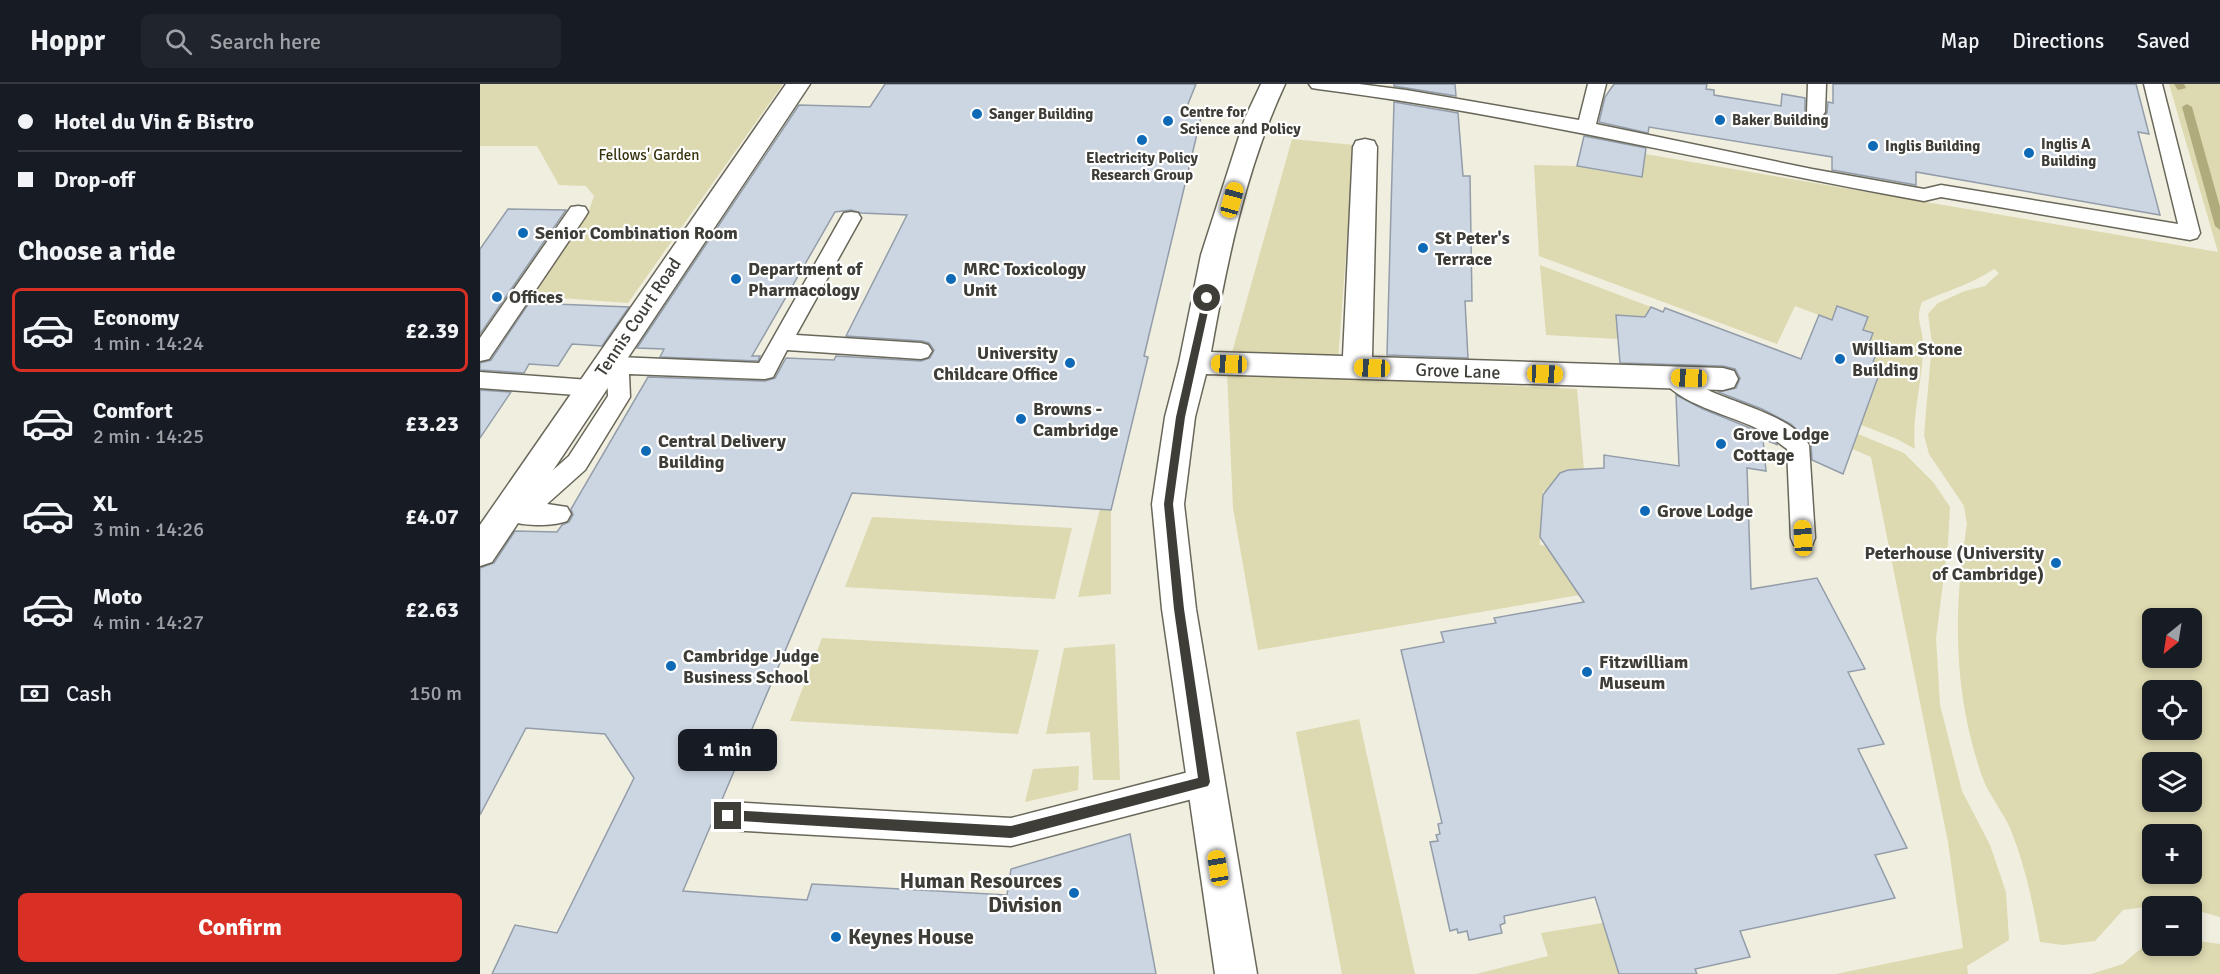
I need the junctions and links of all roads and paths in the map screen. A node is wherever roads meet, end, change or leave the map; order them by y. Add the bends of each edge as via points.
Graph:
1 (798, 84) edge
2 (1273, 84) edge
3 (1318, 84) edge
4 (1597, 84) edge
5 (1817, 84) edge
6 (2153, 84) edge
7 (1816, 112) dead end
8 (1586, 127) junction
9 (1365, 147) dead end
10 (1814, 154) dead end
11 (1812, 176) junction
12 (578, 212) dead end
13 (851, 218) dead end
14 (781, 342) junction
15 (921, 351) dead end
16 (480, 353) edge
17 (1194, 363) junction
18 (612, 365) junction
19 (1357, 368) junction
20 (1672, 377) junction
21 (1723, 379) dead end
22 (480, 380) edge
23 (590, 388) junction
24 (513, 512) junction
25 (559, 514) dead end
26 (1803, 538) dead end
27 (480, 552) edge
28 (1204, 782) junction
29 (728, 816) dead end
30 (1236, 974) edge

1 - 18 street, Tennis Court Road
2 - 17 street via 1253,129 1215,255
3 - 8 lane via 1407,95
4 - 8 lane
5 - 7 lane
6 - 11 lane via 2190,233 1941,191 1924,195
8 - 11 lane
9 - 19 street
10 - 11 lane
12 - 16 lane
13 - 14 lane
14 - 15 lane
14 - 18 lane via 765,370
17 - 19 street, Grove Lane
17 - 28 street via 1180,417 1168,504
18 - 23 street, Tennis Court Road
18 - 24 lane via 619,397 577,463
19 - 20 street, Grove Lane
20 - 21 street, Grove Lane
20 - 26 lane via 1697,394 1765,422 1798,445
22 - 23 lane
23 - 24 street, Tennis Court Road
24 - 25 lane
24 - 27 street, Tennis Court Road
28 - 29 lane via 1011,832
28 - 30 street

